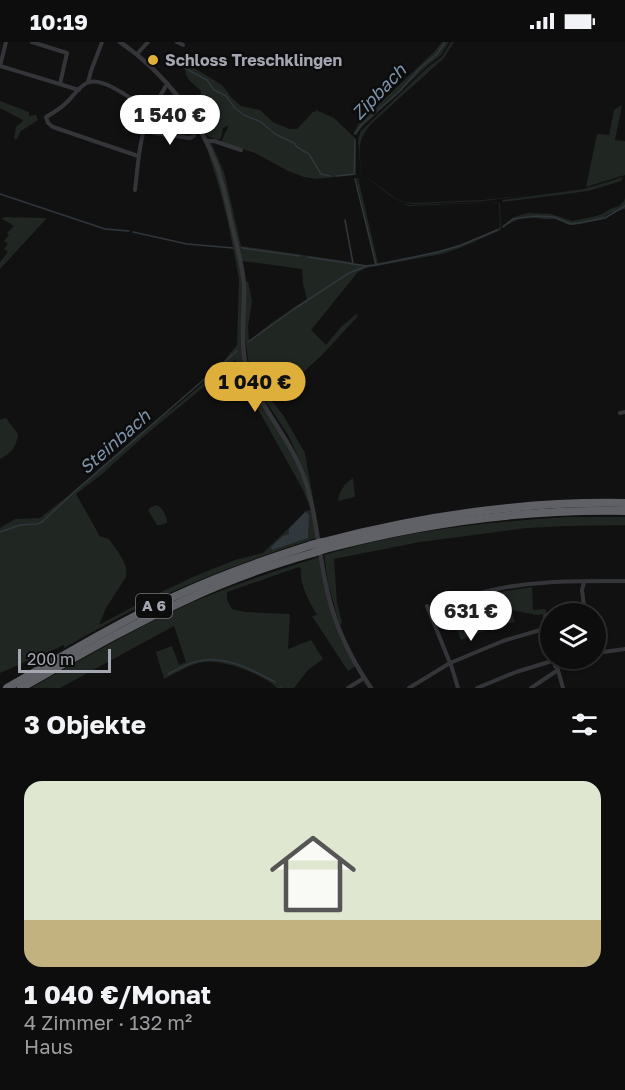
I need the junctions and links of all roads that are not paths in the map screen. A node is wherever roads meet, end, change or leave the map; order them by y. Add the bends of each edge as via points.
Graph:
1 (6, 42) edge
2 (32, 42) edge
3 (102, 42) edge
4 (120, 42) edge
5 (148, 42) edge
6 (177, 42) edge
7 (183, 45) dead end
8 (137, 54) junction
9 (0, 66) edge
10 (88, 82) junction
11 (167, 83) junction
12 (60, 84) junction
13 (79, 90) junction
14 (151, 112) junction
15 (145, 128) junction
16 (194, 136) dead end
17 (206, 141) junction
18 (241, 150) dead end
19 (138, 156) junction
20 (135, 190) dead end
21 (625, 503) edge
22 (625, 511) edge
23 (324, 546) junction
24 (312, 549) junction
25 (625, 580) edge
26 (584, 582) junction
27 (454, 603) dead end
28 (584, 603) edge
29 (427, 606) dead end
30 (540, 630) edge
31 (625, 649) edge
32 (606, 652) edge
33 (540, 662) edge
34 (450, 663) junction
35 (555, 669) edge
36 (556, 669) edge
37 (364, 678) junction
38 (7, 688) edge
39 (21, 688) edge
40 (348, 688) edge
41 (371, 688) edge
42 (409, 688) edge
43 (458, 688) edge
44 (477, 688) edge
45 (531, 688) edge
46 (563, 688) edge

1 - 9 street
2 - 12 street via 67,53
3 - 10 street
4 - 8 street
5 - 8 street
6 - 7 street
8 - 11 street
9 - 12 street
10 - 13 street
10 - 14 street via 107,84
11 - 14 street
11 - 17 street
12 - 13 street
13 - 19 street via 46,117 48,123
14 - 15 street
15 - 16 street via 154,133
15 - 19 street
17 - 18 street
17 - 37 street via 223,186 243,275 242,325 248,372 302,473 333,614
19 - 20 street
21 - 23 highway, A 6 via 466,512 405,522
22 - 23 highway, A 6 via 543,512 466,520
23 - 24 highway, A 6, bridge
24 - 38 highway, A 6 via 240,569 173,597
24 - 39 highway, A 6 via 190,598
25 - 26 street
26 - 27 street via 503,588
26 - 28 street
29 - 34 street
30 - 34 street
31 - 32 street
33 - 44 street
34 - 42 street
34 - 43 street
35 - 45 street
36 - 46 street
37 - 40 street
37 - 41 street

